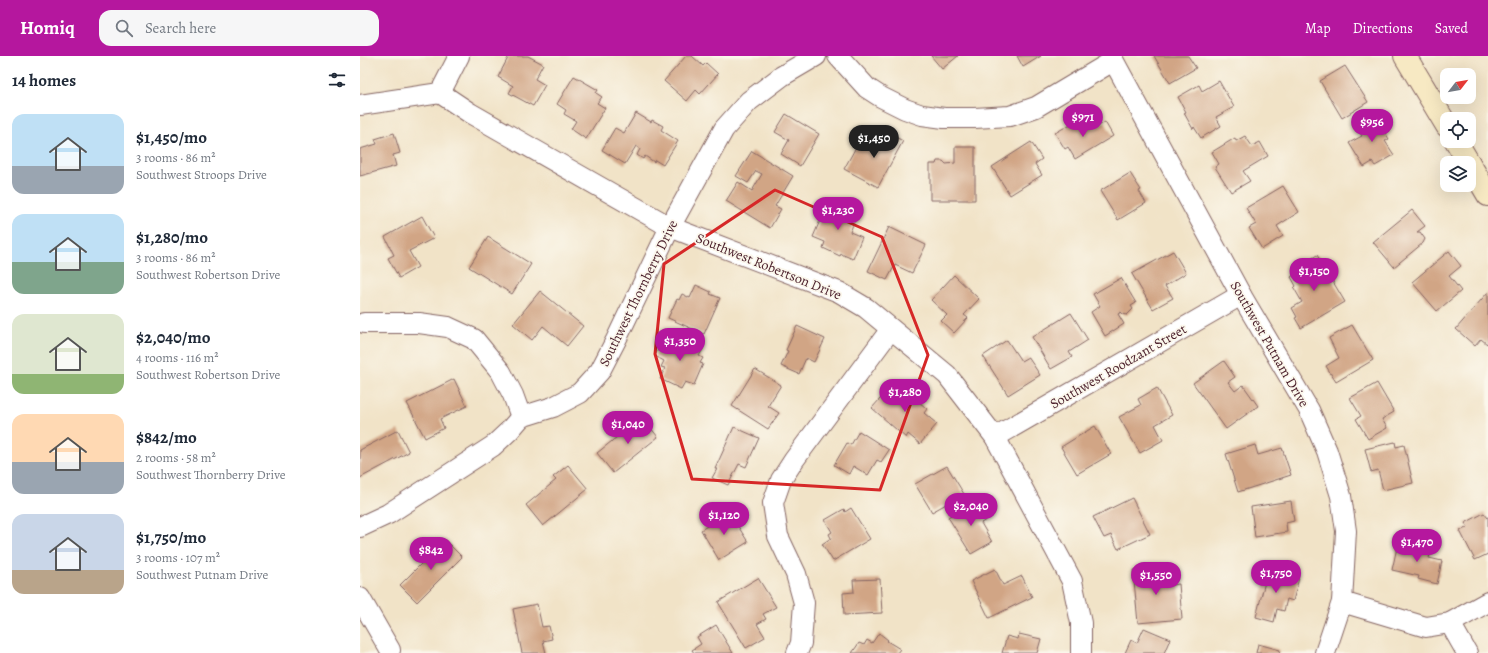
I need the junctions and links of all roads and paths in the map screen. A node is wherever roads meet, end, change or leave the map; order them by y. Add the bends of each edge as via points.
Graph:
1 (458, 56) edge
2 (816, 56) edge
3 (838, 56) edge
4 (1405, 56) edge
5 (1112, 58) edge
6 (440, 93) junction
7 (360, 105) edge
8 (1440, 114) edge
9 (1476, 175) edge
10 (1488, 195) edge
11 (670, 227) junction
12 (1241, 295) junction
13 (364, 324) dead end
14 (891, 329) junction
15 (521, 417) junction
16 (995, 437) junction
17 (360, 527) edge
18 (360, 598) edge
19 (1342, 602) junction
20 (1488, 602) edge
21 (1450, 623) junction
22 (390, 650) dead end
23 (797, 653) edge
24 (1082, 653) edge
25 (1325, 653) edge
26 (1467, 653) edge

1 - 6 street
2 - 11 street, Southwest Thornberry Drive via 782,76 749,101 724,129
3 - 5 street via 867,88 905,109 922,115 944,118 1010,116 1036,107
4 - 8 street
5 - 12 street, Southwest Putnam Drive
6 - 7 street
6 - 11 street, Southwest Robertson Drive via 470,113
9 - 10 street
11 - 14 street, Southwest Robertson Drive via 839,292 866,308
11 - 15 street, Southwest Thornberry Drive via 600,371 580,393 553,407
12 - 16 street, Southwest Roodzant Street
12 - 19 street, Southwest Putnam Drive via 1309,410 1327,451 1341,496 1346,531
13 - 15 street via 419,323 448,327 474,339 501,372
14 - 16 street, Southwest Robertson Drive via 948,375
14 - 23 street via 794,460 781,480 773,503 778,536 796,574 804,603 801,643
15 - 17 street via 493,446 388,514
16 - 24 street, Southwest Robertson Drive via 1072,581 1081,623
18 - 22 street
19 - 21 street via 1426,627
19 - 25 street, Southwest Putnam Drive
20 - 21 street
21 - 26 street

